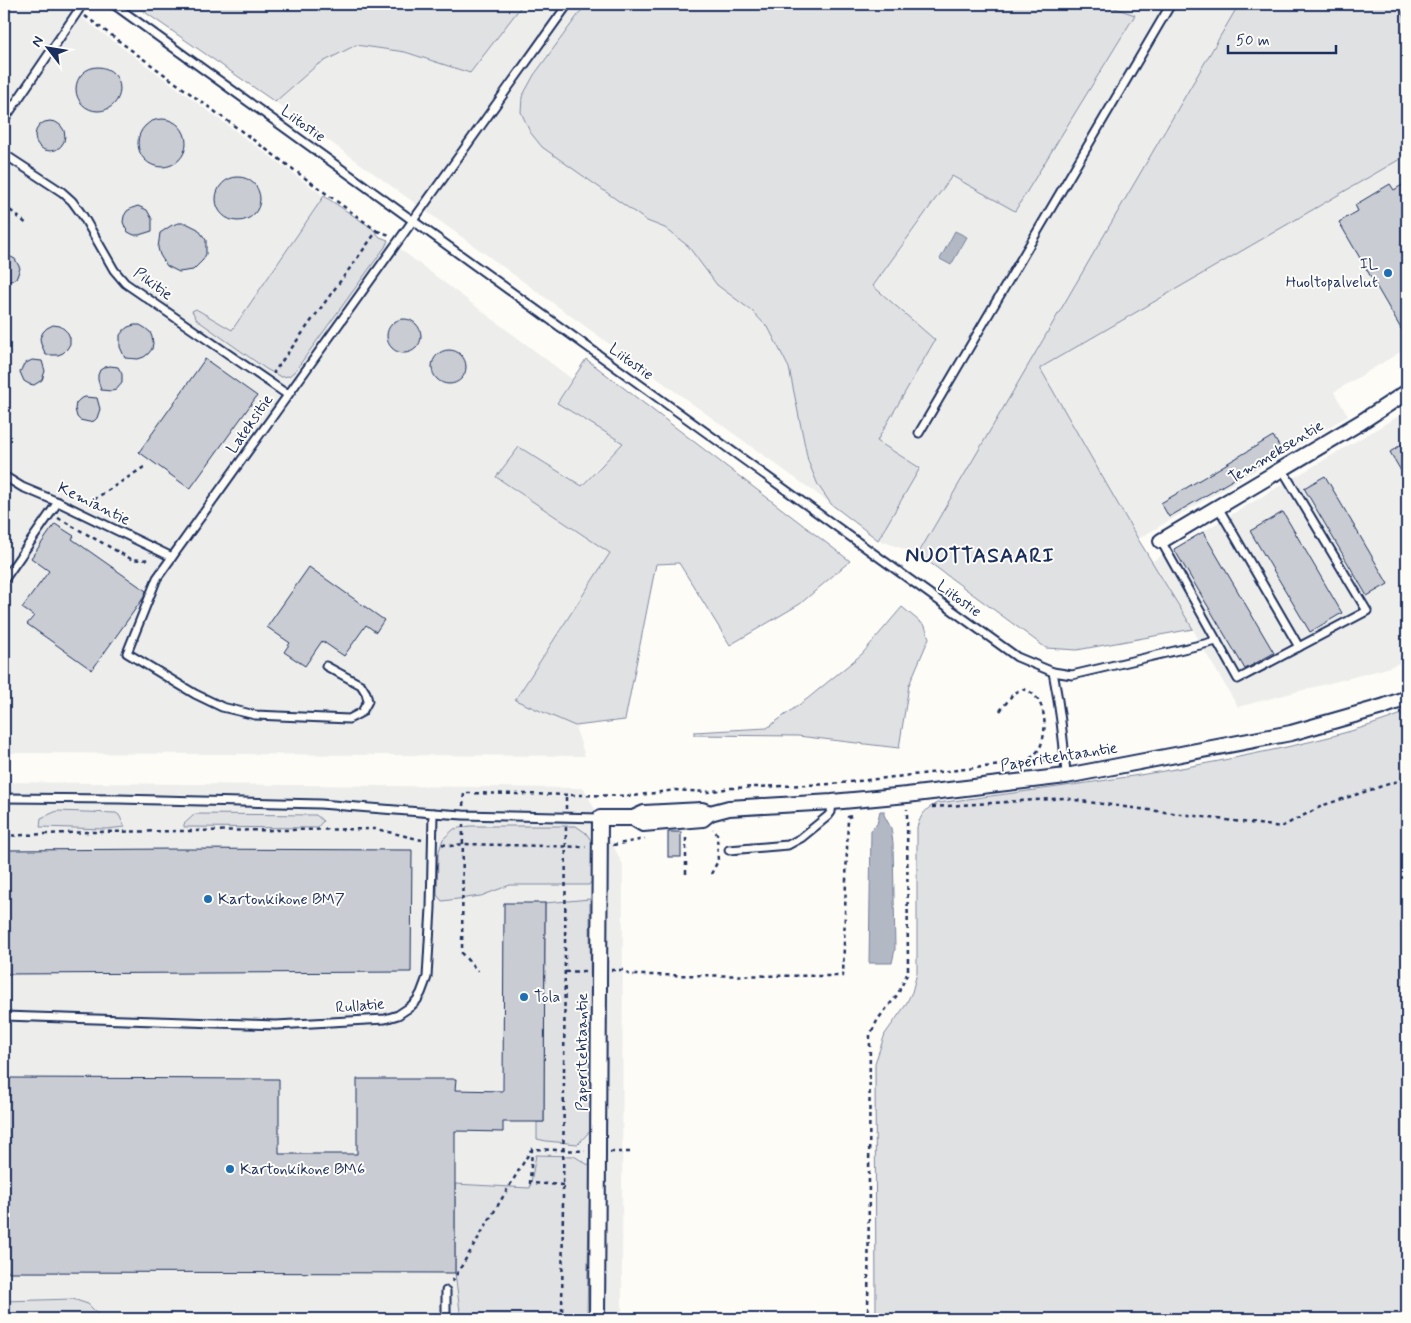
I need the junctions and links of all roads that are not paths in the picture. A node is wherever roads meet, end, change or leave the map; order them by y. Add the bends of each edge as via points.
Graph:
1 (82, 4) edge
2 (113, 4) edge
3 (568, 4) edge
4 (1171, 4) edge
5 (4, 120) edge
6 (4, 154) edge
7 (412, 220) junction
8 (1407, 392) edge
9 (288, 394) junction
10 (919, 433) dead end
11 (1282, 469) junction
12 (4, 476) edge
13 (58, 502) junction
14 (1218, 507) junction
15 (1161, 541) joint
16 (172, 557) junction
17 (4, 580) edge
18 (1217, 641) junction
19 (1299, 647) junction
20 (326, 666) dead end
21 (1053, 672) junction
22 (1407, 698) edge
23 (1066, 776) junction
24 (4, 798) edge
25 (832, 802) junction
26 (433, 813) junction
27 (600, 818) junction
28 (729, 850) dead end
29 (4, 1016) edge
30 (446, 1291) road end
31 (446, 1319) edge
32 (597, 1319) edge

1 - 5 lane
2 - 7 lane, Liitostie
3 - 7 lane, Lateksitie
4 - 10 lane
6 - 9 lane, Pikitie via 72,201 125,283
7 - 9 lane, Lateksitie
7 - 21 lane, Liitostie via 1017,657
8 - 11 street, Temmeksentie
9 - 16 lane, Lateksitie
11 - 14 street, Temmeksentie
11 - 19 lane via 1367,611
12 - 13 lane, Kemiantie
13 - 16 lane, Kemiantie
13 - 17 lane
14 - 15 street, Temmeksentie
14 - 19 lane
15 - 18 lane
16 - 20 lane, Lateksitie via 157,578 127,653 222,707 255,715 349,719 362,712 368,701 361,685
18 - 19 lane via 1238,679
18 - 21 lane, Liitostie via 1072,675
21 - 23 lane via 1065,745
22 - 23 street, Paperitehtaantie via 1291,734
23 - 25 street, Paperitehtaantie
24 - 26 lane via 310,804
25 - 27 street, Paperitehtaantie via 729,808 711,820 643,824 634,818
25 - 28 lane via 828,816 788,845
26 - 27 lane
26 - 29 lane, Rullatie via 427,977 421,993 410,1007 391,1018 276,1025
27 - 32 street, Paperitehtaantie
30 - 31 lane

